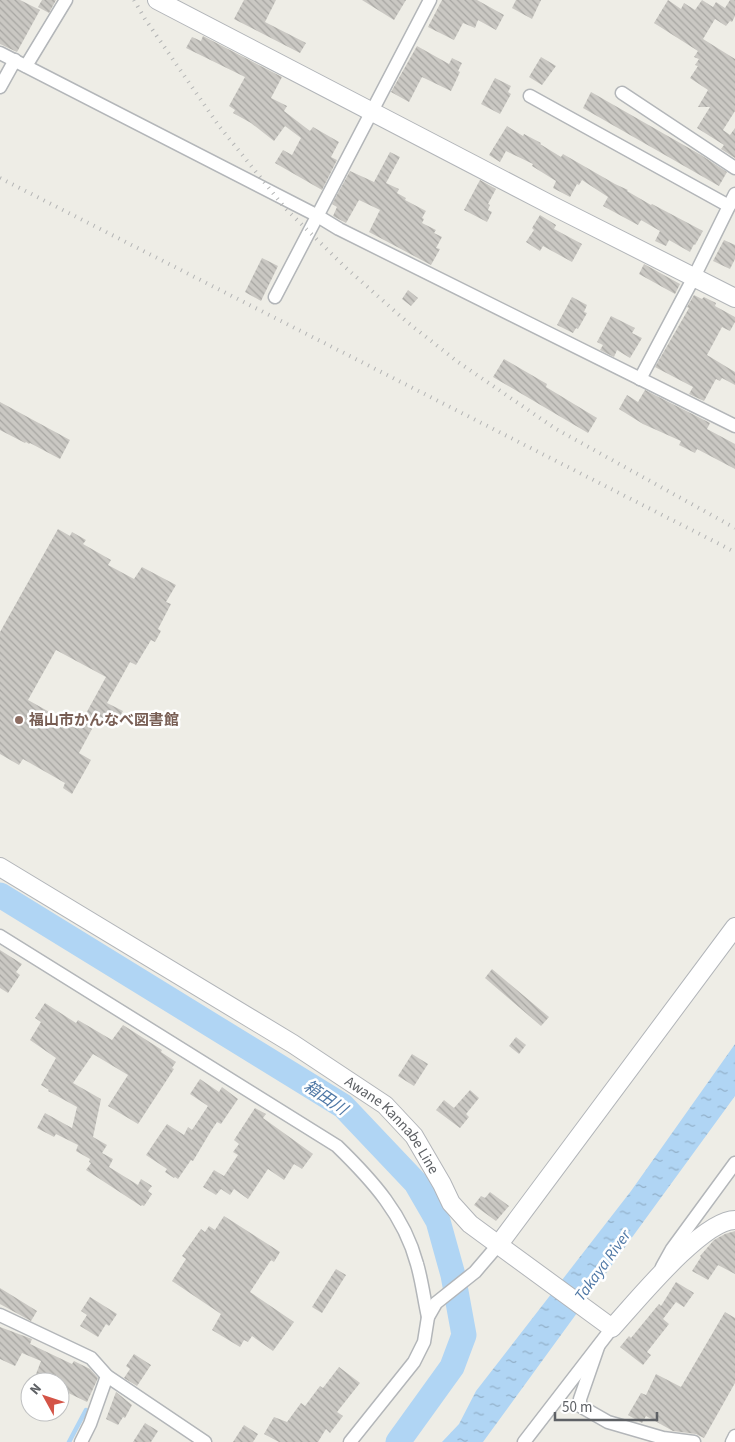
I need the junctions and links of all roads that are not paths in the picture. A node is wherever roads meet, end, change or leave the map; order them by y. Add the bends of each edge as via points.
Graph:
1 (66, 0) edge
2 (157, 0) edge
3 (430, 0) edge
4 (0, 53) edge
5 (20, 63) junction
6 (0, 87) edge
7 (622, 93) dead end
8 (530, 96) dead end
9 (371, 111) junction
10 (735, 168) edge
11 (735, 194) edge
12 (729, 206) junction
13 (316, 215) junction
14 (694, 277) junction
15 (275, 297) dead end
16 (735, 298) edge
17 (640, 379) junction
18 (735, 426) edge
19 (0, 867) edge
20 (735, 927) edge
21 (0, 936) edge
22 (735, 1163) edge
23 (735, 1220) edge
24 (503, 1248) junction
25 (658, 1276) junction
26 (0, 1315) edge
27 (428, 1316) junction
28 (610, 1327) junction
29 (598, 1348) junction
30 (107, 1376) junction
31 (735, 1436) edge
32 (81, 1442) edge
33 (205, 1442) edge
34 (350, 1442) edge
35 (524, 1442) edge
36 (694, 1442) edge
37 (732, 1442) edge

1 - 5 street
2 - 9 street
3 - 9 street
4 - 5 street
5 - 6 street
5 - 13 street
7 - 10 street
8 - 12 street
9 - 13 street
9 - 14 street
11 - 12 street
12 - 14 street
13 - 15 street
13 - 17 street
14 - 16 street
14 - 17 street
17 - 18 street
19 - 24 street, Awane Kannabe Line via 292,1044 385,1105 414,1136 451,1203 470,1224
20 - 24 street
21 - 27 street via 337,1146 369,1177 401,1222 417,1263
22 - 25 street via 672,1249
23 - 25 street via 726,1220 708,1230
24 - 27 street via 436,1303
24 - 28 street, Awane Kannabe Line
25 - 28 street
26 - 30 street via 91,1358
27 - 34 street via 424,1342 414,1362
28 - 29 street
29 - 35 street
29 - 36 street via 580,1406 608,1422 663,1438
30 - 32 street
30 - 33 street
31 - 37 street

